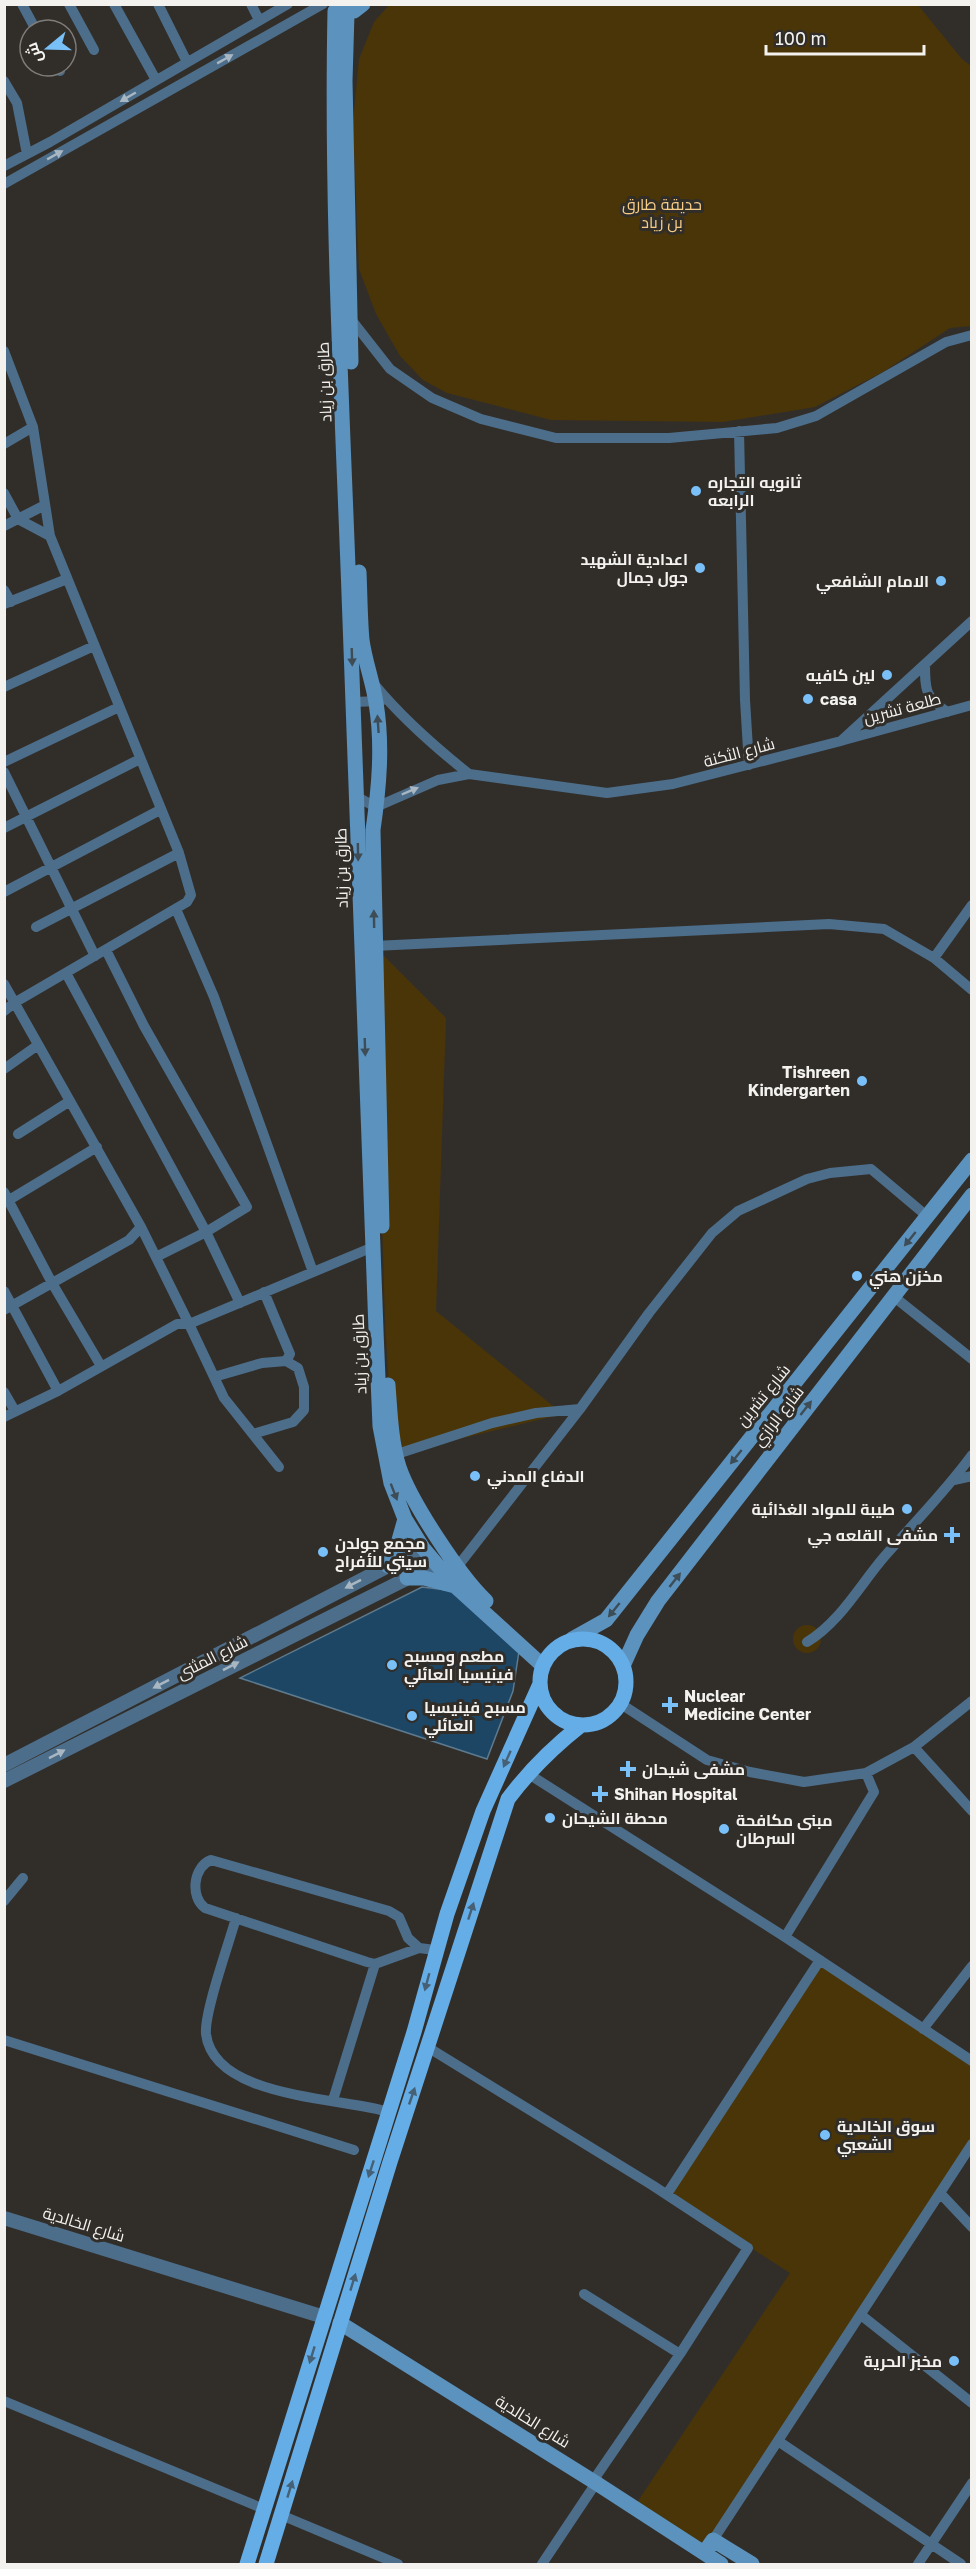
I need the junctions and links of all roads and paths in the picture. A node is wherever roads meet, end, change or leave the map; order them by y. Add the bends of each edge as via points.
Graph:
1 (22, 4) edge
2 (69, 4) edge
3 (114, 4) edge
4 (158, 4) edge
5 (251, 4) edge
6 (288, 4) edge
7 (363, 4) edge
8 (333, 8) edge
9 (30, 18) edge
10 (259, 20) junction
11 (94, 50) dead end
12 (187, 62) junction
13 (156, 80) junction
14 (4, 81) edge
15 (27, 154) junction
16 (4, 166) edge
17 (4, 184) edge
18 (350, 318) junction
19 (972, 335) edge
20 (4, 351) edge
21 (33, 427) junction
22 (739, 431) junction
23 (6, 441) edge
24 (4, 493) edge
25 (45, 505) junction
26 (18, 519) junction
27 (4, 526) edge
28 (50, 536) junction
29 (67, 579) junction
30 (4, 590) edge
31 (8, 603) edge
32 (972, 621) edge
33 (94, 646) junction
34 (926, 664) junction
35 (4, 687) edge
36 (382, 701) junction
37 (353, 702) junction
38 (972, 705) edge
39 (119, 707) junction
40 (947, 712) junction
41 (841, 741) junction
42 (140, 759) junction
43 (4, 762) edge
44 (749, 765) junction
45 (4, 772) edge
46 (469, 774) junction
47 (357, 797) junction
48 (376, 807) junction
49 (160, 810) junction
50 (27, 817) junction
51 (4, 828) edge
52 (179, 853) junction
53 (51, 867) junction
54 (4, 892) edge
55 (972, 905) edge
56 (71, 908) junction
57 (176, 909) junction
58 (36, 927) dead end
59 (374, 946) junction
60 (105, 950) junction
61 (95, 956) junction
62 (934, 958) junction
63 (66, 973) junction
64 (4, 984) edge
65 (972, 990) edge
66 (14, 1003) junction
67 (4, 1011) edge
68 (38, 1045) junction
69 (4, 1069) edge
70 (70, 1101) junction
71 (18, 1134) dead end
72 (96, 1148) junction
73 (972, 1160) edge
74 (972, 1195) edge
75 (7, 1196) edge
76 (928, 1217) junction
77 (141, 1227) junction
78 (206, 1232) junction
79 (373, 1247) junction
80 (156, 1257) junction
81 (314, 1272) junction
82 (52, 1283) junction
83 (4, 1291) edge
84 (264, 1292) junction
85 (893, 1296) junction
86 (240, 1303) junction
87 (9, 1308) edge
88 (189, 1324) junction
89 (972, 1359) edge
90 (286, 1361) junction
91 (101, 1366) junction
92 (214, 1377) junction
93 (58, 1391) junction
94 (4, 1392) edge
95 (580, 1409) junction
96 (15, 1412) junction
97 (4, 1418) edge
98 (253, 1434) junction
99 (397, 1454) junction
100 (972, 1455) edge
101 (279, 1467) dead end
102 (972, 1476) edge
103 (954, 1480) junction
104 (405, 1520) junction
105 (442, 1543) junction
106 (441, 1565) junction
107 (388, 1566) junction
108 (407, 1578) junction
109 (572, 1639) junction
110 (807, 1642) dead end
111 (544, 1662) junction
112 (623, 1666) junction
113 (539, 1686) junction
114 (972, 1701) edge
115 (621, 1704) junction
116 (580, 1726) junction
117 (914, 1747) junction
118 (4, 1765) edge
119 (527, 1773) junction
120 (866, 1773) junction
121 (4, 1781) edge
122 (972, 1811) edge
123 (23, 1878) dead end
124 (4, 1901) edge
125 (236, 1918) junction
126 (785, 1937) junction
127 (419, 1948) junction
128 (435, 1950) junction
129 (820, 1960) junction
130 (375, 1964) junction
131 (972, 1966) edge
132 (923, 2029) junction
133 (7, 2045) edge
134 (429, 2048) junction
135 (972, 2061) edge
136 (333, 2100) junction
137 (389, 2112) junction
138 (972, 2144) edge
139 (354, 2150) dead end
140 (940, 2193) junction
141 (667, 2194) junction
142 (4, 2218) edge
143 (972, 2227) edge
144 (584, 2294) dead end
145 (861, 2315) junction
146 (324, 2317) junction
147 (340, 2323) junction
148 (680, 2354) junction
149 (4, 2401) edge
150 (972, 2403) edge
151 (778, 2441) junction
152 (596, 2482) junction
153 (972, 2482) edge
154 (264, 2509) junction
155 (281, 2515) junction
156 (713, 2540) junction
157 (931, 2544) junction
158 (701, 2559) edge
159 (247, 2565) edge
160 (266, 2565) edge
161 (398, 2565) edge
162 (542, 2565) edge
163 (721, 2565) edge
164 (752, 2565) edge
165 (918, 2565) edge
166 (961, 2565) edge

1 - 9 street
2 - 11 street
3 - 13 street
4 - 12 street
5 - 10 street
6 - 10 street
7 - 8 main road via 354,11
17 -> 8 street
8 - 18 main road via 345,81
8 -> 37 main road, طارق بن زياد
10 - 12 street
12 - 13 street
13 -> 15 street
14 - 15 street via 17,103
15 - 16 street
18 - 22 street via 390,369 432,398 481,419 556,438 669,438
18 - 36 main road via 362,640 369,678
19 - 22 street via 946,342 816,416 777,428
20 - 21 street
21 - 23 street
21 - 25 street
22 - 44 street
24 - 26 street
25 - 26 street
25 - 28 street
26 - 27 street
26 - 28 street
28 - 29 street
29 - 31 street
29 - 33 street
30 - 31 street
32 - 34 street, شارع الثكنة
33 - 35 street
33 - 39 street
34 - 40 street via 927,694
34 - 41 street, شارع الثكنة
36 - 37 street
36 - 46 street
48 -> 36 main road
37 - 47 main road, طارق بن زياد
38 - 40 street, طلعة تشرين
39 - 42 street
39 - 43 street
40 - 41 street, طلعة تشرين
41 - 44 street, شارع الثكنة
42 - 49 street
42 - 50 street
44 - 46 street, شارع الثكنة via 673,784 607,793
45 - 50 street
48 -> 46 street, شارع الثكنة via 438,780
47 - 48 street
47 -> 79 main road, طارق بن زياد
59 -> 48 main road via 372,830
49 - 52 street
49 - 53 street
50 - 51 street
50 - 53 street
52 - 56 street
52 - 57 street via 191,895
53 - 54 street
53 - 56 street
55 - 62 street
56 - 58 street
56 - 61 street
57 - 60 street
57 - 81 street via 214,997
59 - 62 street via 829,924 884,929
59 - 99 main road via 388,1390
60 - 61 street
60 - 78 street via 247,1207
61 - 63 street
62 - 65 street
63 - 66 street
63 - 78 street
64 - 66 street
66 - 67 street
66 - 68 street
68 - 69 street
68 - 70 street
70 - 71 street
70 - 72 street
72 - 75 street
72 - 77 street
73 - 76 main road, شارع تشرين
74 - 85 main road, شارع الرازي
75 - 82 street
76 - 95 street via 871,1169 807,1179 738,1211 712,1233
76 -> 109 main road, شارع تشرين via 606,1620
77 - 80 street
77 - 82 street via 129,1240
78 - 80 street
78 - 86 street
79 - 81 street
79 -> 104 main road, طارق بن زياد via 381,1426 391,1483
80 - 88 street
81 - 84 street
82 - 87 street
82 - 91 street
83 - 87 street
84 - 86 street
84 - 90 street via 290,1354
85 - 89 street
112 -> 85 main road, شارع الرازي via 658,1601
86 - 88 street
87 - 93 street
88 - 91 street via 177,1324
88 - 92 street
90 - 92 street via 262,1363
90 - 98 street via 298,1368 304,1387 304,1410 293,1422
91 - 93 street
92 - 98 street via 224,1398
93 - 96 street
94 - 96 street
95 - 99 street via 492,1423
95 - 106 street
96 - 97 street
98 - 101 street
99 - 105 main road via 412,1496
100 - 103 street
102 - 103 street
103 - 110 street via 830,1624
104 - 106 main road, طارق بن زياد
104 - 107 main road
105 - 106 main road
105 - 106 main road via 427,1545
106 - 107 street, شارع المثنى
106 - 108 street, شارع المثنى
106 - 108 main road via 424,1578
106 - 111 main road via 477,1592
107 -> 118 street, شارع المثنى
121 -> 108 street, شارع المثنى
109 - 111 main road via 553,1649
109 - 112 main road via 589,1638 603,1643
111 - 113 main road
112 - 115 main road via 626,1690
113 - 116 main road via 547,1708 563,1722
113 -> 128 main road via 483,1812
114 - 117 street
115 - 116 main road via 607,1719
115 - 120 street via 707,1760 804,1782
116 - 119 main road
117 - 120 street
117 - 122 street
119 - 126 street
134 -> 119 main road via 508,1799
120 - 126 street via 874,1792
123 - 124 street
125 - 127 street via 199,1904 195,1883 206,1862 211,1860 389,1911 399,1917 408,1938
125 - 130 street
125 - 136 street via 210,2007 206,2033 212,2050 220,2064 241,2079 314,2100
126 - 129 street
127 - 128 street
127 - 130 street
128 -> 137 main road
129 - 132 street
129 - 141 street
130 - 136 street
131 - 132 street
132 - 135 street
133 - 139 street
134 - 141 street
147 -> 134 main road
136 - 137 street
137 -> 146 main road
138 - 140 street
140 - 143 street
140 - 145 street
141 - 148 street via 748,2248
142 - 146 street, شارع الخالدية
144 - 148 street
145 - 150 street
145 - 151 street
146 -> 154 main road
147 - 152 main road, شارع الخالدية
155 -> 147 main road
148 - 152 street via 597,2475
149 - 154 street
151 - 156 street
151 - 157 street
152 - 158 main road, شارع الخالدية
152 - 162 street
153 - 157 street
154 - 159 main road
155 - 160 main road
155 - 161 street
156 - 158 main road
156 - 164 main road
157 - 165 street
157 - 166 street
158 - 163 main road, شارع الخالدية

